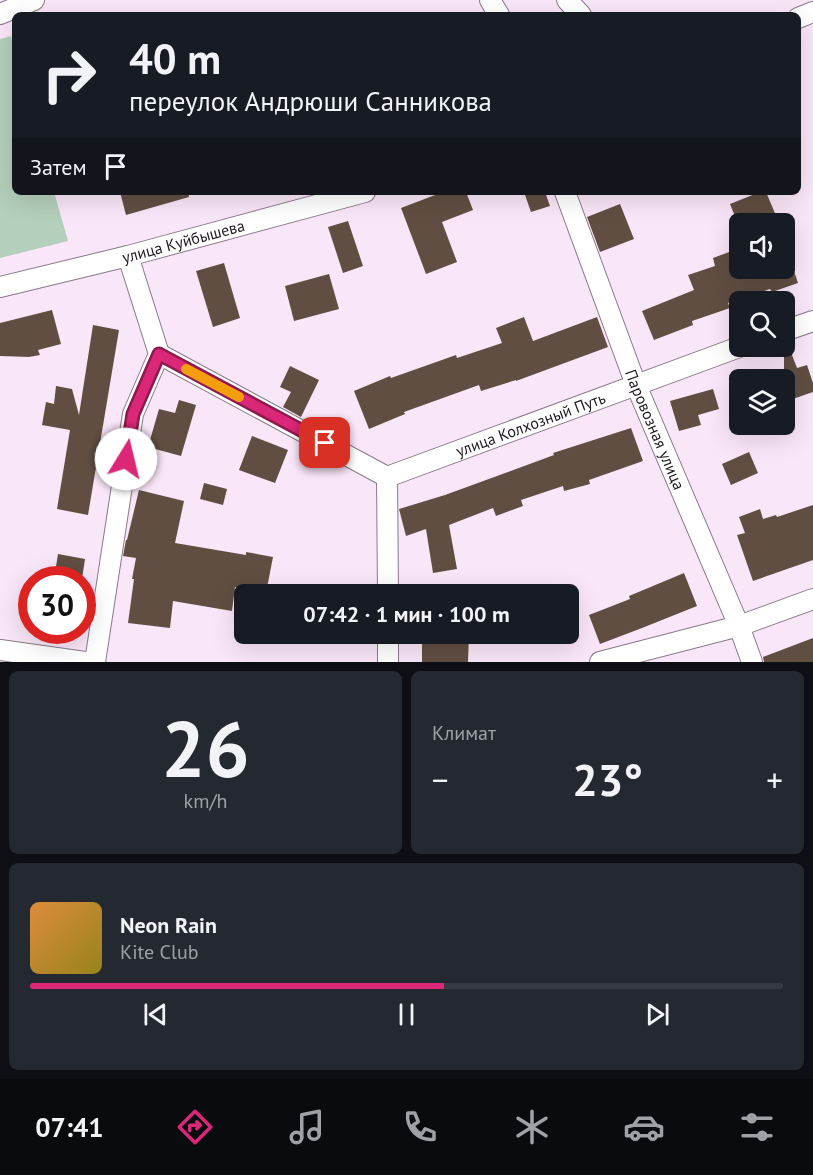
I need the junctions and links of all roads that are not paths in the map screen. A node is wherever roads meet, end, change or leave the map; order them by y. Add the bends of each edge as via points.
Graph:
1 (34, 0) edge
2 (567, 0) edge
3 (578, 12) edge
4 (0, 14) edge
5 (354, 195) edge
6 (567, 195) edge
7 (128, 256) junction
8 (0, 287) edge
9 (813, 321) edge
10 (795, 327) edge
11 (729, 351) edge
12 (159, 354) junction
13 (636, 385) junction
14 (387, 477) junction
15 (387, 584) edge
16 (813, 599) edge
17 (739, 626) junction
18 (388, 644) edge
19 (0, 650) edge
20 (85, 662) edge
21 (95, 662) edge
22 (388, 662) edge
23 (600, 662) edge
24 (752, 662) edge

1 - 4 street
2 - 3 street
5 - 7 street, улица Куйбышева
6 - 13 street, Паровозная улица
7 - 8 street, улица Куйбышева
7 - 12 street
9 - 10 street
11 - 13 street, улица Колхозный Путь
12 - 14 street
12 - 21 street via 133,414
13 - 14 street, улица Колхозный Путь
13 - 17 street, Паровозная улица
14 - 15 street
16 - 17 street
17 - 23 street
17 - 24 street, Паровозная улица
18 - 22 street
19 - 20 street

